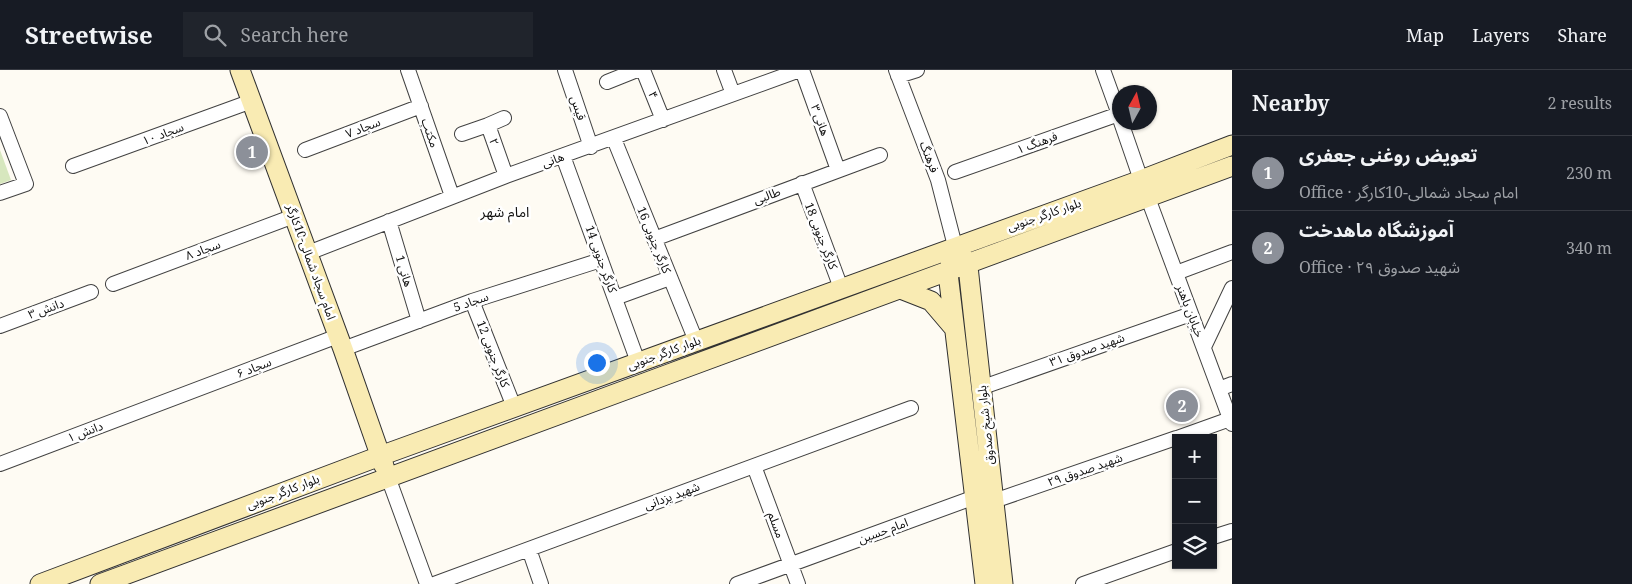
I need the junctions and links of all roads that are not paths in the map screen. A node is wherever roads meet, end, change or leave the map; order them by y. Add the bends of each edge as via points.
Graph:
1 (240, 70) edge
2 (408, 70) edge
3 (565, 70) edge
4 (637, 70) edge
5 (643, 70) edge
6 (724, 70) edge
7 (801, 70) edge
8 (917, 70) edge
9 (1103, 70) edge
10 (897, 73) edge
11 (607, 82) dead end
12 (734, 94) junction
13 (1112, 95) edge
14 (252, 102) junction
15 (421, 106) junction
16 (0, 116) edge
17 (504, 118) dead end
18 (663, 120) junction
19 (1112, 121) edge
20 (488, 125) junction
21 (1124, 130) edge
22 (462, 134) dead end
23 (614, 139) junction
24 (1232, 145) edge
25 (591, 147) junction
26 (305, 150) dead end
27 (880, 154) dead end
28 (563, 156) junction
29 (73, 166) dead end
30 (1232, 166) edge
31 (1171, 169) junction
32 (838, 170) junction
33 (955, 172) dead end
34 (506, 176) junction
35 (802, 183) junction
36 (1174, 188) junction
37 (1144, 189) junction
38 (0, 193) edge
39 (452, 196) junction
40 (294, 216) junction
41 (389, 221) junction
42 (654, 238) junction
43 (955, 246) junction
44 (1232, 252) edge
45 (308, 253) junction
46 (601, 260) junction
47 (968, 266) junction
48 (948, 273) junction
49 (1176, 273) junction
50 (670, 278) junction
51 (113, 284) dead end
52 (841, 288) junction
53 (1232, 288) edge
54 (903, 290) junction
55 (91, 292) dead end
56 (615, 298) junction
57 (472, 301) junction
58 (1191, 314) junction
59 (419, 321) junction
60 (0, 326) edge
61 (955, 330) junction
62 (696, 341) junction
63 (341, 343) junction
64 (1204, 347) junction
65 (638, 362) junction
66 (1225, 386) edge
67 (983, 387) junction
68 (170, 400) joint
69 (514, 407) junction
70 (911, 408) dead end
71 (1231, 421) edge
72 (1189, 434) edge
73 (1172, 439) edge
74 (380, 456) junction
75 (0, 464) edge
76 (754, 466) junction
77 (388, 477) junction
78 (976, 497) junction
79 (994, 501) junction
80 (1232, 530) edge
81 (1217, 536) edge
82 (529, 549) junction
83 (1172, 552) edge
84 (790, 565) junction
85 (40, 584) edge
86 (100, 584) edge
87 (427, 584) edge
88 (434, 584) edge
89 (541, 584) edge
90 (737, 584) edge
91 (798, 584) edge
92 (985, 584) edge
93 (1003, 584) edge
94 (1083, 584) edge

1 - 14 main road, امام سجاد شمالی-10کارگر
2 - 15 street, مکتب
3 - 25 street, قیس
4 - 11 street
5 - 18 street, ۴
6 - 12 street
7 - 12 street, هانی
7 - 32 street, هانی ۳
8 - 10 street
9 - 13 street, خیابان باهنر
10 - 43 street, فرهنگ via 938,180
12 - 18 street, هانی
14 - 29 street, سجاد ۱۰
14 - 40 main road, امام سجاد شمالی-10کارگر
15 - 26 street, سجاد ۷
15 - 39 street, مکتب
16 - 38 street via 26,184
17 - 20 street, ۲
18 - 23 street, هانی
19 - 33 street, فرهنگ ۱
20 - 22 street
20 - 34 street, ۲
21 - 37 street, خیابان باهنر
23 - 25 street, هانی
23 - 42 street, کارگر جنوبی 16
24 - 31 main road, بلوار کارگر جنوبی
25 - 28 street, هانی
27 - 32 street, طالبی
28 - 34 street, هانی
28 - 46 street, کارگر جنوبی 14
30 - 36 main road, بلوار کارگر جنوبی
31 - 36 main road via 1167,179
31 - 37 main road, بلوار کارگر جنوبی
32 - 35 street, طالبی
34 - 39 street, هانی
35 - 42 street, طالبی
35 - 52 street, کارگر جنوبی 18
36 - 37 main road, بلوار کارگر جنوبی
37 - 43 main road, بلوار کارگر جنوبی
37 - 47 main road, بلوار کارگر جنوبی
37 - 49 street, خیابان باهنر
39 - 41 street, هانی
40 - 45 main road, امام سجاد شمالی-10کارگر
40 - 51 street, سجاد ۸
41 - 45 street, هانی
41 - 59 street, هانی 1
42 - 50 street, کارگر جنوبی 16
43 - 47 main road
43 - 48 main road
43 - 52 main road, بلوار کارگر جنوبی
44 - 49 street
45 - 63 main road, امام سجاد شمالی-10کارگر
46 - 56 street, کارگر جنوبی 14
46 - 57 street, سجاد 5
47 - 48 main road, بلوار کارگر جنوبی
47 - 67 main road, بلوار شیخ صدوق
48 - 54 main road, بلوار کارگر جنوبی
48 - 61 main road, بلوار شیخ صدوق
49 - 58 street, خیابان باهنر
50 - 56 street
50 - 62 street, کارگر جنوبی 16
52 - 62 main road, بلوار کارگر جنوبی
53 - 64 street
54 - 61 main road via 931,301
54 - 77 main road, بلوار کارگر جنوبی
55 - 60 street, دانش ۳
56 - 65 street, کارگر جنوبی 14
57 - 59 street, سجاد 5
57 - 69 street, کارگر جنوبی 12
58 - 64 street, خیابان باهنر
58 - 67 street, شهید صدوق ۳۱
59 - 63 street, سجاد 5
61 - 78 main road, بلوار شیخ صدوق
62 - 65 main road, بلوار کارگر جنوبی
63 - 68 street, سجاد ۶
63 - 74 main road, امام سجاد شمالی-10کارگر
64 - 66 street, خیابان باهنر
65 - 69 main road, بلوار کارگر جنوبی
66 - 71 street, خیابان باهنر
67 - 79 main road, بلوار شیخ صدوق
68 - 75 street, دانش ۱
69 - 74 main road, بلوار کارگر جنوبی
70 - 76 street, شهید یزدانی
71 - 72 street, شهید صدوق ۲۹
73 - 79 street, شهید صدوق ۲۹
74 - 77 main road, امام سجاد شمالی-10کارگر
74 - 85 main road, بلوار کارگر جنوبی
76 - 82 street, شهید یزدانی
76 - 84 street, مسلم
77 - 86 main road, بلوار کارگر جنوبی
77 - 87 street
78 - 84 street, امام حسین
78 - 92 main road, بلوار شیخ صدوق
79 - 93 main road, بلوار شیخ صدوق
80 - 81 street
82 - 88 street, شهید یزدانی
82 - 89 street
83 - 94 street
84 - 90 street, امام حسین
84 - 91 street, مسلم

